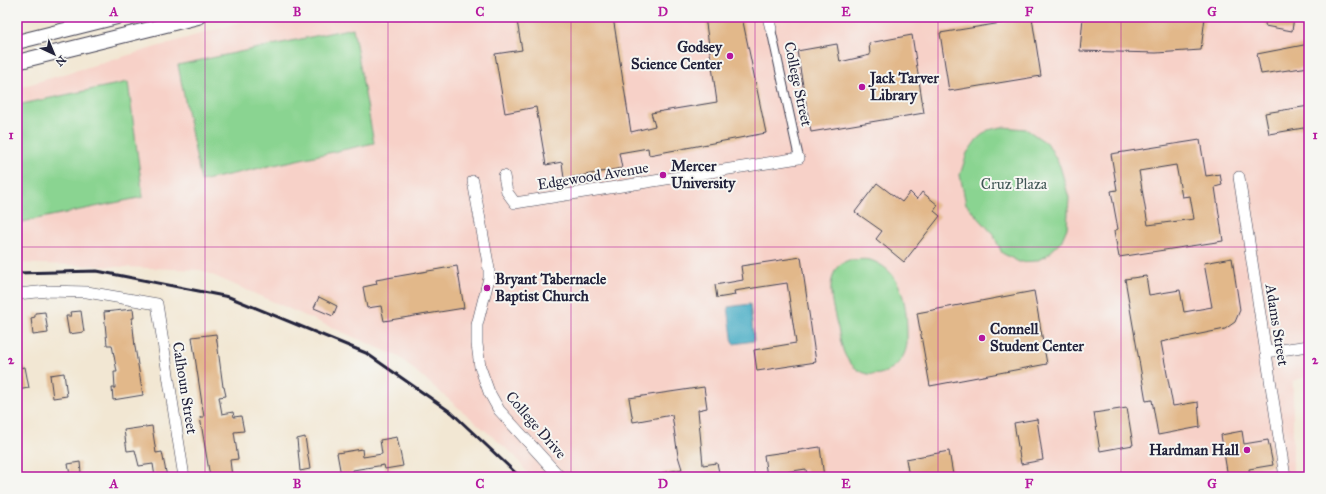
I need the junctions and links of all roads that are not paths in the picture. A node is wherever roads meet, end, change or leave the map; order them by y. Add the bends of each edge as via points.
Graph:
1 (118, 17) edge
2 (198, 17) edge
3 (768, 17) edge
4 (771, 29) joint
5 (17, 42) edge
6 (17, 62) edge
7 (799, 158) joint
8 (504, 176) dead end
9 (1239, 177) dead end
10 (474, 181) dead end
11 (17, 294) edge
12 (1309, 346) edge
13 (1266, 352) junction
14 (184, 477) edge
15 (560, 477) edge
16 (1285, 477) edge

1 - 5 street
2 - 6 street
3 - 4 street, College Street
4 - 7 street, College Street
7 - 8 street, Edgewood Avenue via 515,203 507,192
9 - 13 street, Adams Street
10 - 15 street, College Drive via 489,269 478,325 480,367 489,392 500,410
11 - 14 street, Calhoun Street via 48,291 87,292 157,304
12 - 13 street
13 - 16 street, Adams Street

